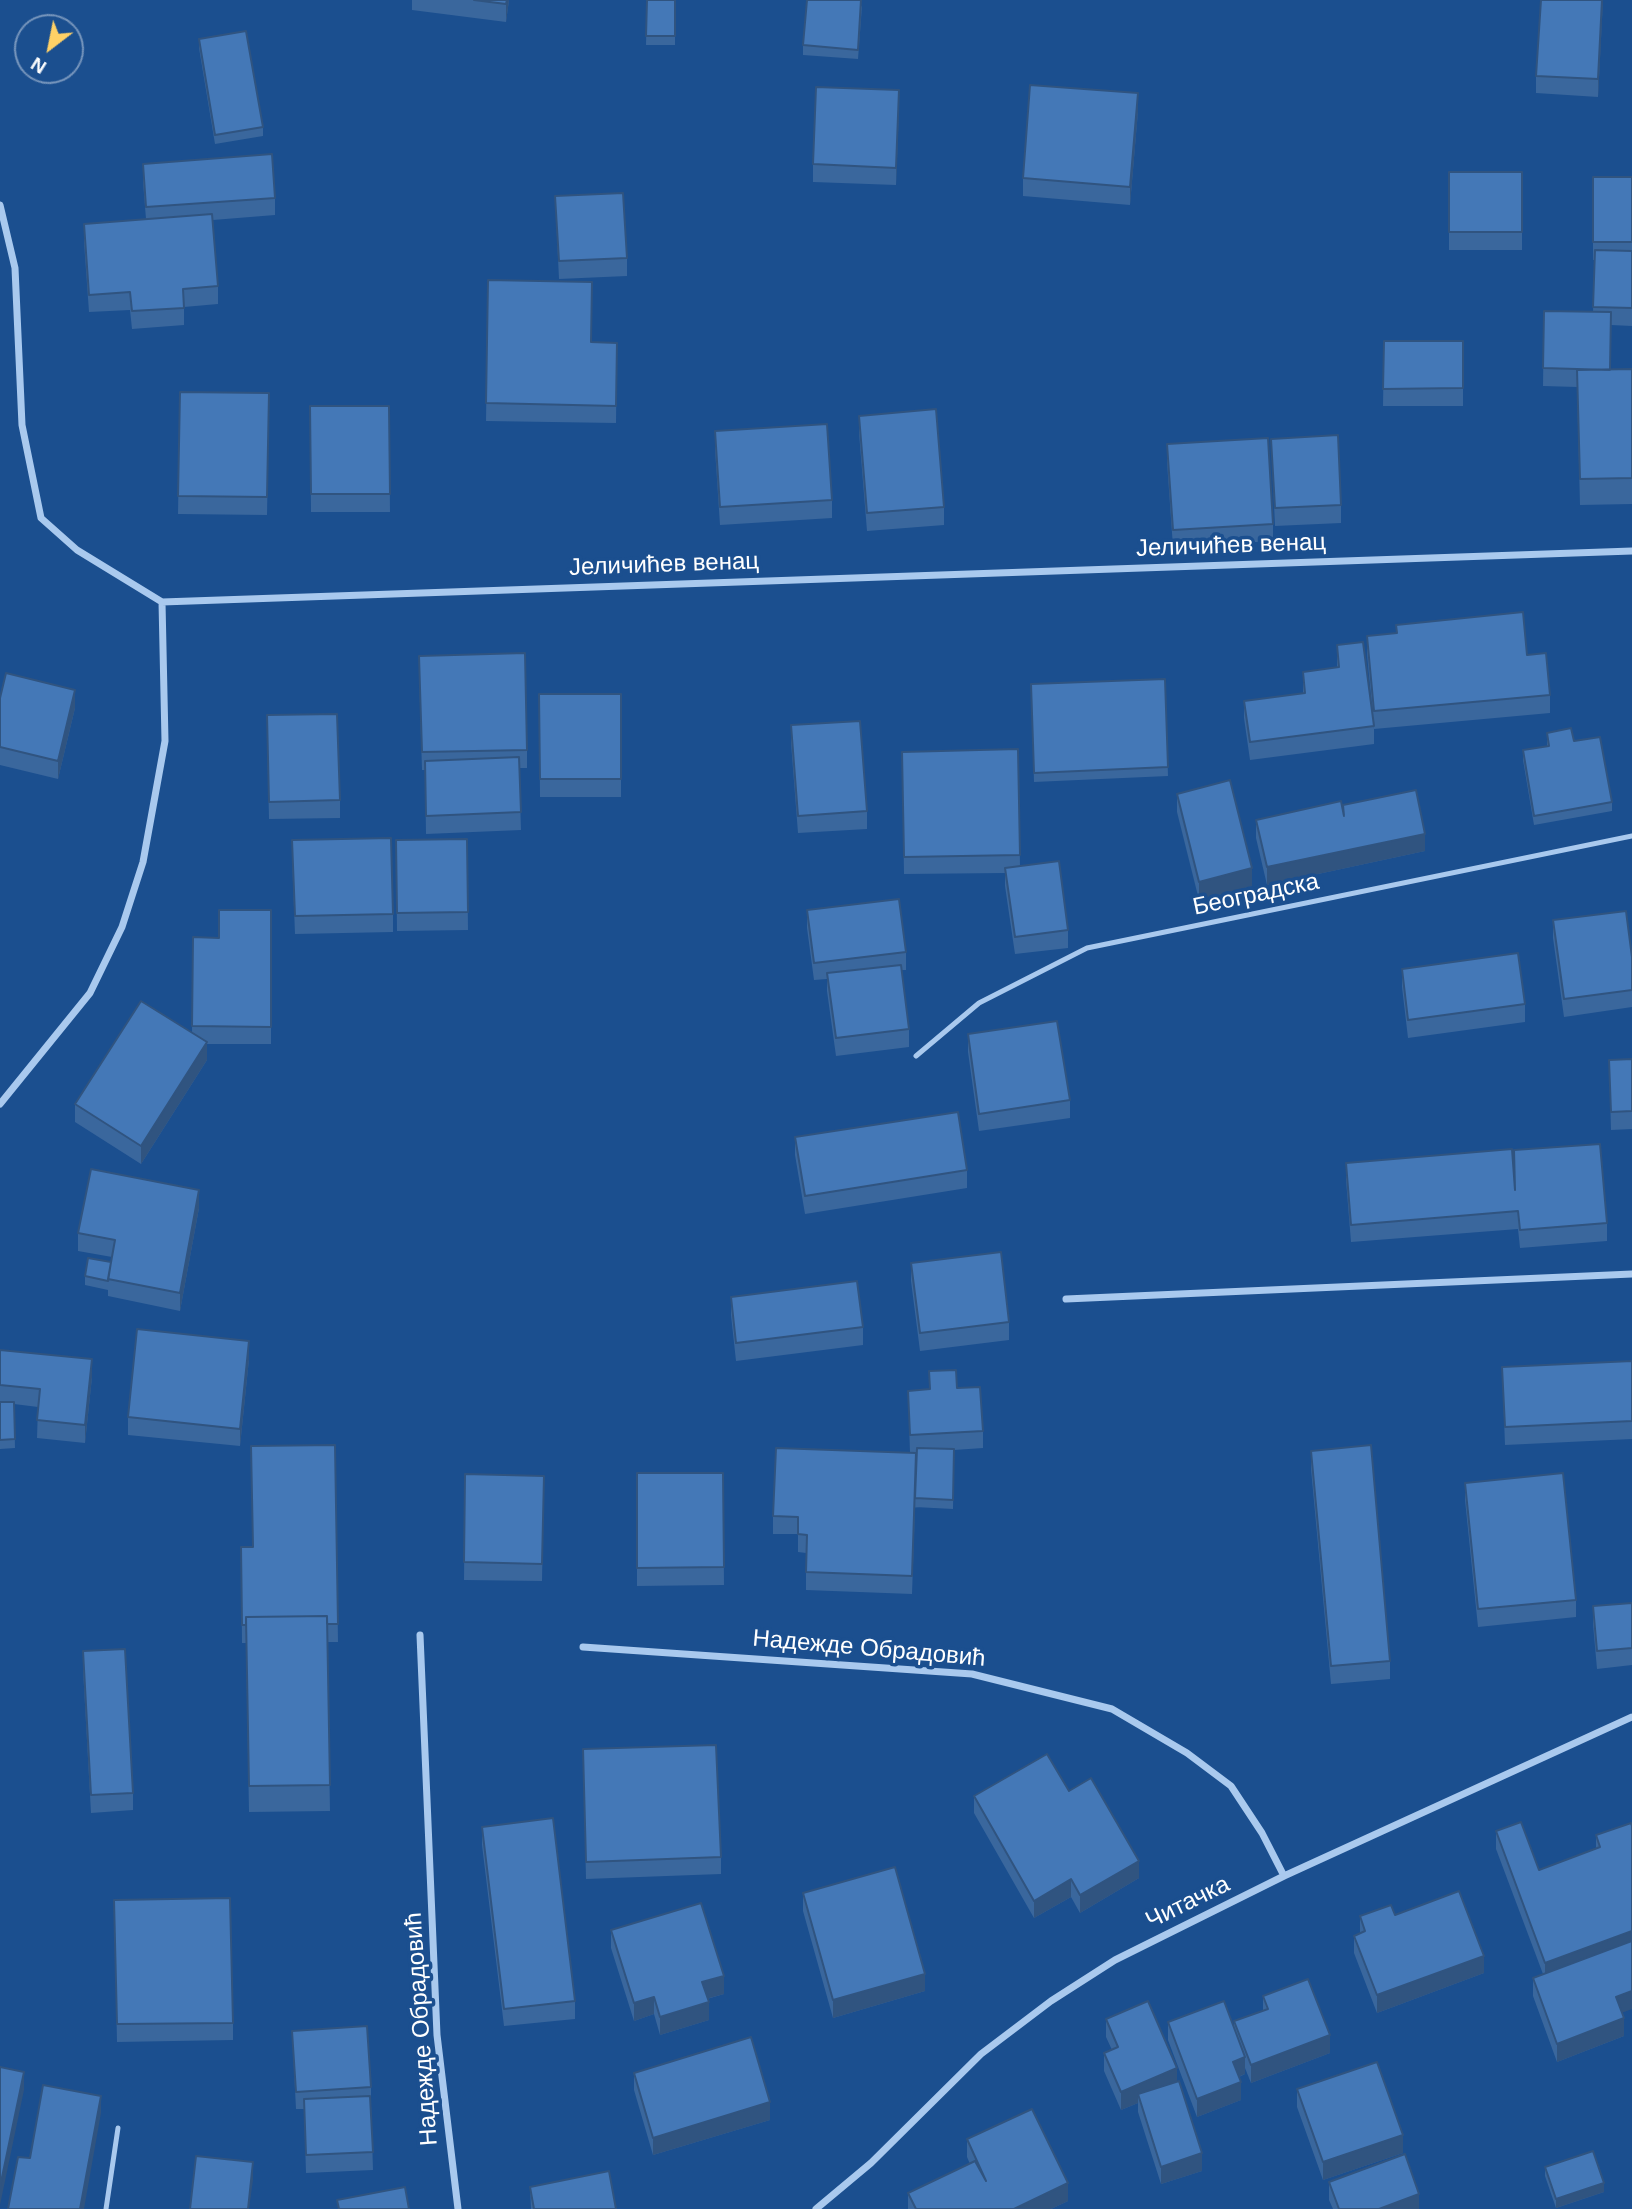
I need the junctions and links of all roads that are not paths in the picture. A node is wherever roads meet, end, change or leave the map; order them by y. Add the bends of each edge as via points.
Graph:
1 (0, 205) edge
2 (1632, 551) edge
3 (162, 602) junction
4 (1632, 836) edge
5 (916, 1056) dead end
6 (0, 1104) edge
7 (1632, 1274) edge
8 (1066, 1299) dead end
9 (420, 1635) dead end
10 (583, 1647) dead end
11 (1632, 1717) edge
12 (1284, 1876) junction
13 (118, 2128) dead end
14 (106, 2209) edge
15 (457, 2209) edge
16 (816, 2209) edge

1 - 3 street via 15,268 22,425 41,518 77,550
2 - 3 street, Јеличићев венац
3 - 6 street via 165,741 135,888 90,993
4 - 5 lane, Београдска via 1087,948 979,1003
7 - 8 street
9 - 15 street, Надежде Обрадовић via 437,2035
10 - 12 street, Надежде Обрадовић via 972,1674 1112,1709 1187,1753 1231,1786
11 - 12 street, Читачка
12 - 16 street, Читачка via 1115,1960 1051,2001 981,2054 871,2164
13 - 14 lane

